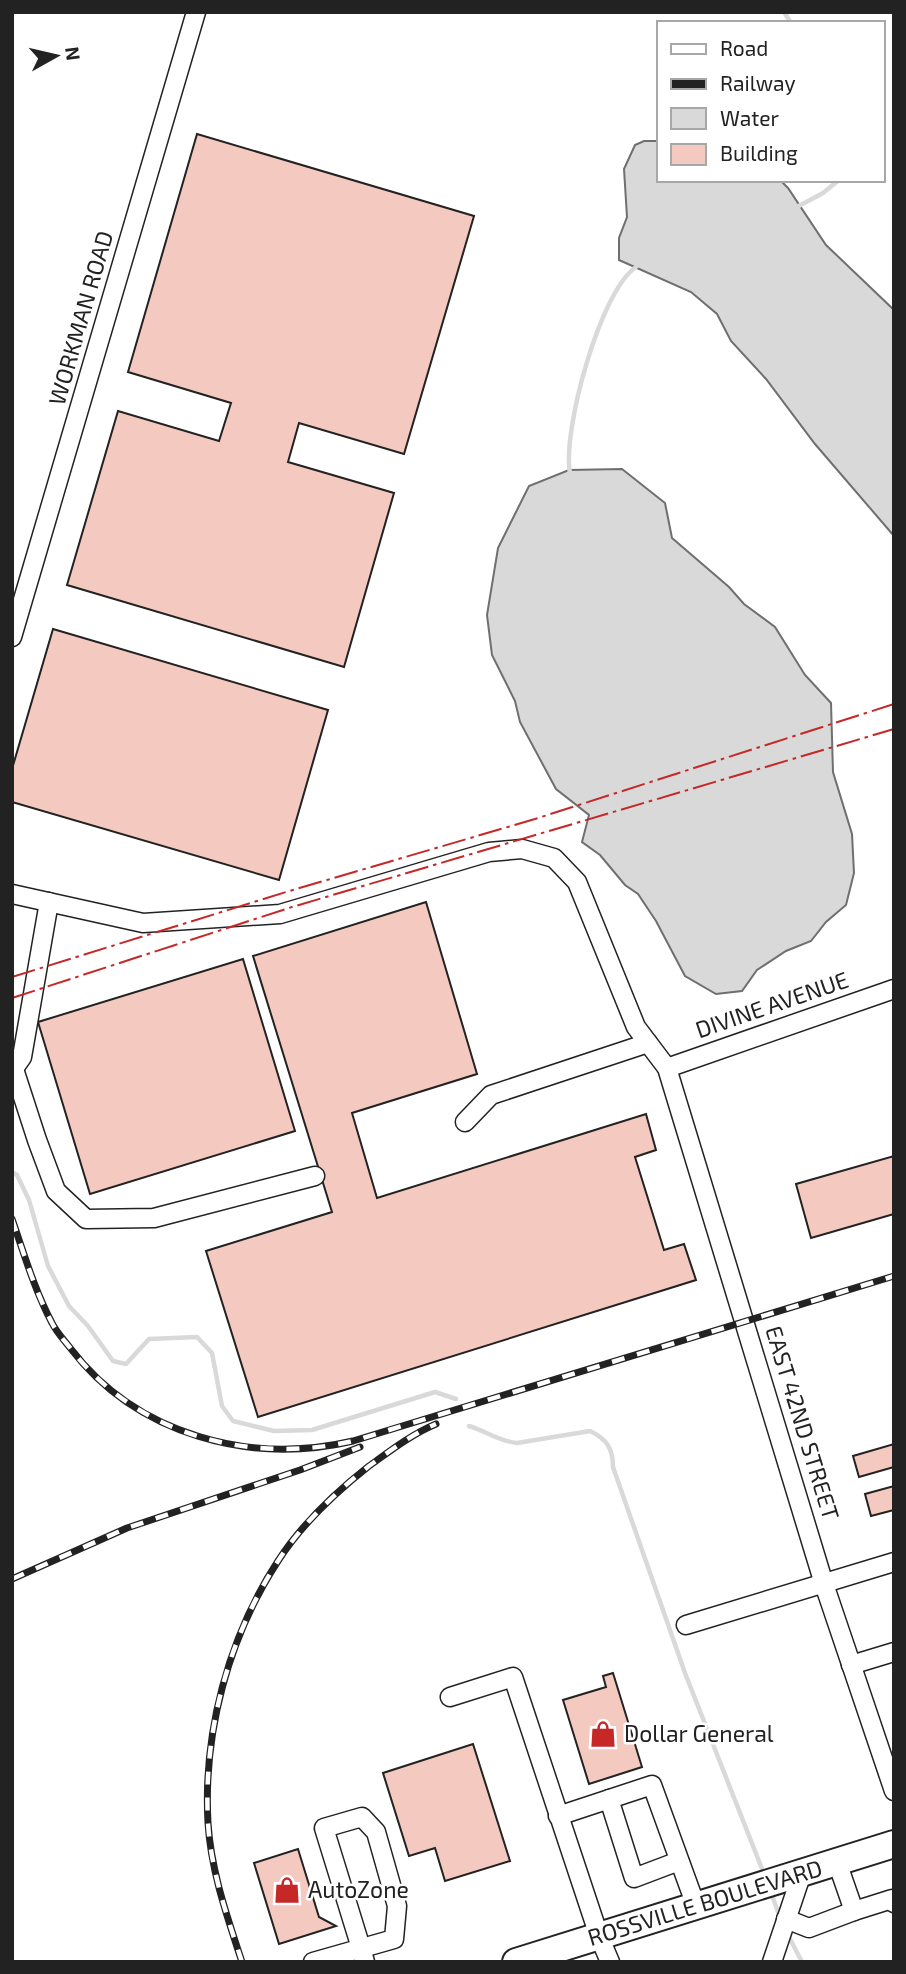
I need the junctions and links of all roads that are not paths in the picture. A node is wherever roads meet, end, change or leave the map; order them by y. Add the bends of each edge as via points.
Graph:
1 (196, 12) edge
2 (12, 638) edge
3 (12, 894) edge
4 (50, 902) junction
5 (894, 989) edge
6 (648, 1043) junction
7 (13, 1065) edge
8 (667, 1068) junction
9 (465, 1122) dead end
10 (315, 1176) dead end
11 (894, 1562) edge
12 (824, 1584) junction
13 (686, 1625) dead end
14 (894, 1652) edge
15 (851, 1665) junction
16 (450, 1697) dead end
17 (894, 1791) edge
18 (609, 1800) junction
19 (558, 1816) junction
20 (894, 1844) edge
21 (679, 1861) junction
22 (837, 1862) junction
23 (802, 1873) junction
24 (894, 1903) edge
25 (696, 1906) junction
26 (854, 1911) junction
27 (786, 1919) junction
28 (599, 1936) junction
29 (363, 1955) edge
30 (562, 1955) edge
31 (313, 1962) edge
32 (516, 1962) edge
33 (610, 1962) edge
34 (772, 1962) edge

1 - 2 street, WORKMAN ROAD
3 - 4 street
4 - 6 street via 143,923 280,914 489,852 522,849 554,858 577,882 636,1027
4 - 7 street via 22,1057
5 - 8 street, DIVINE AVENUE
6 - 8 street
6 - 9 street via 491,1095
7 - 10 street via 57,1191 86,1219 154,1218
8 - 12 street, EAST 42ND STREET
11 - 12 street
12 - 13 street
12 - 15 street, EAST 42ND STREET
14 - 15 street
15 - 17 street, EAST 42ND STREET
16 - 19 street via 513,1677
18 - 19 street
18 - 21 street via 652,1785
18 - 21 street via 634,1878
19 - 28 street
20 - 22 highway, ROSSVILLE BOULEVARD
21 - 25 street
22 - 23 highway, ROSSVILLE BOULEVARD
22 - 26 street
23 - 25 highway, ROSSVILLE BOULEVARD
23 - 27 street
24 - 26 street via 892,1899
25 - 28 highway, ROSSVILLE BOULEVARD
26 - 27 street via 809,1928
27 - 34 street
28 - 30 highway, ROSSVILLE BOULEVARD
28 - 33 street
29 - 29 street via 394,1938 397,1906 376,1832 362,1817 324,1828
29 - 31 street
30 - 32 highway, ROSSVILLE BOULEVARD

